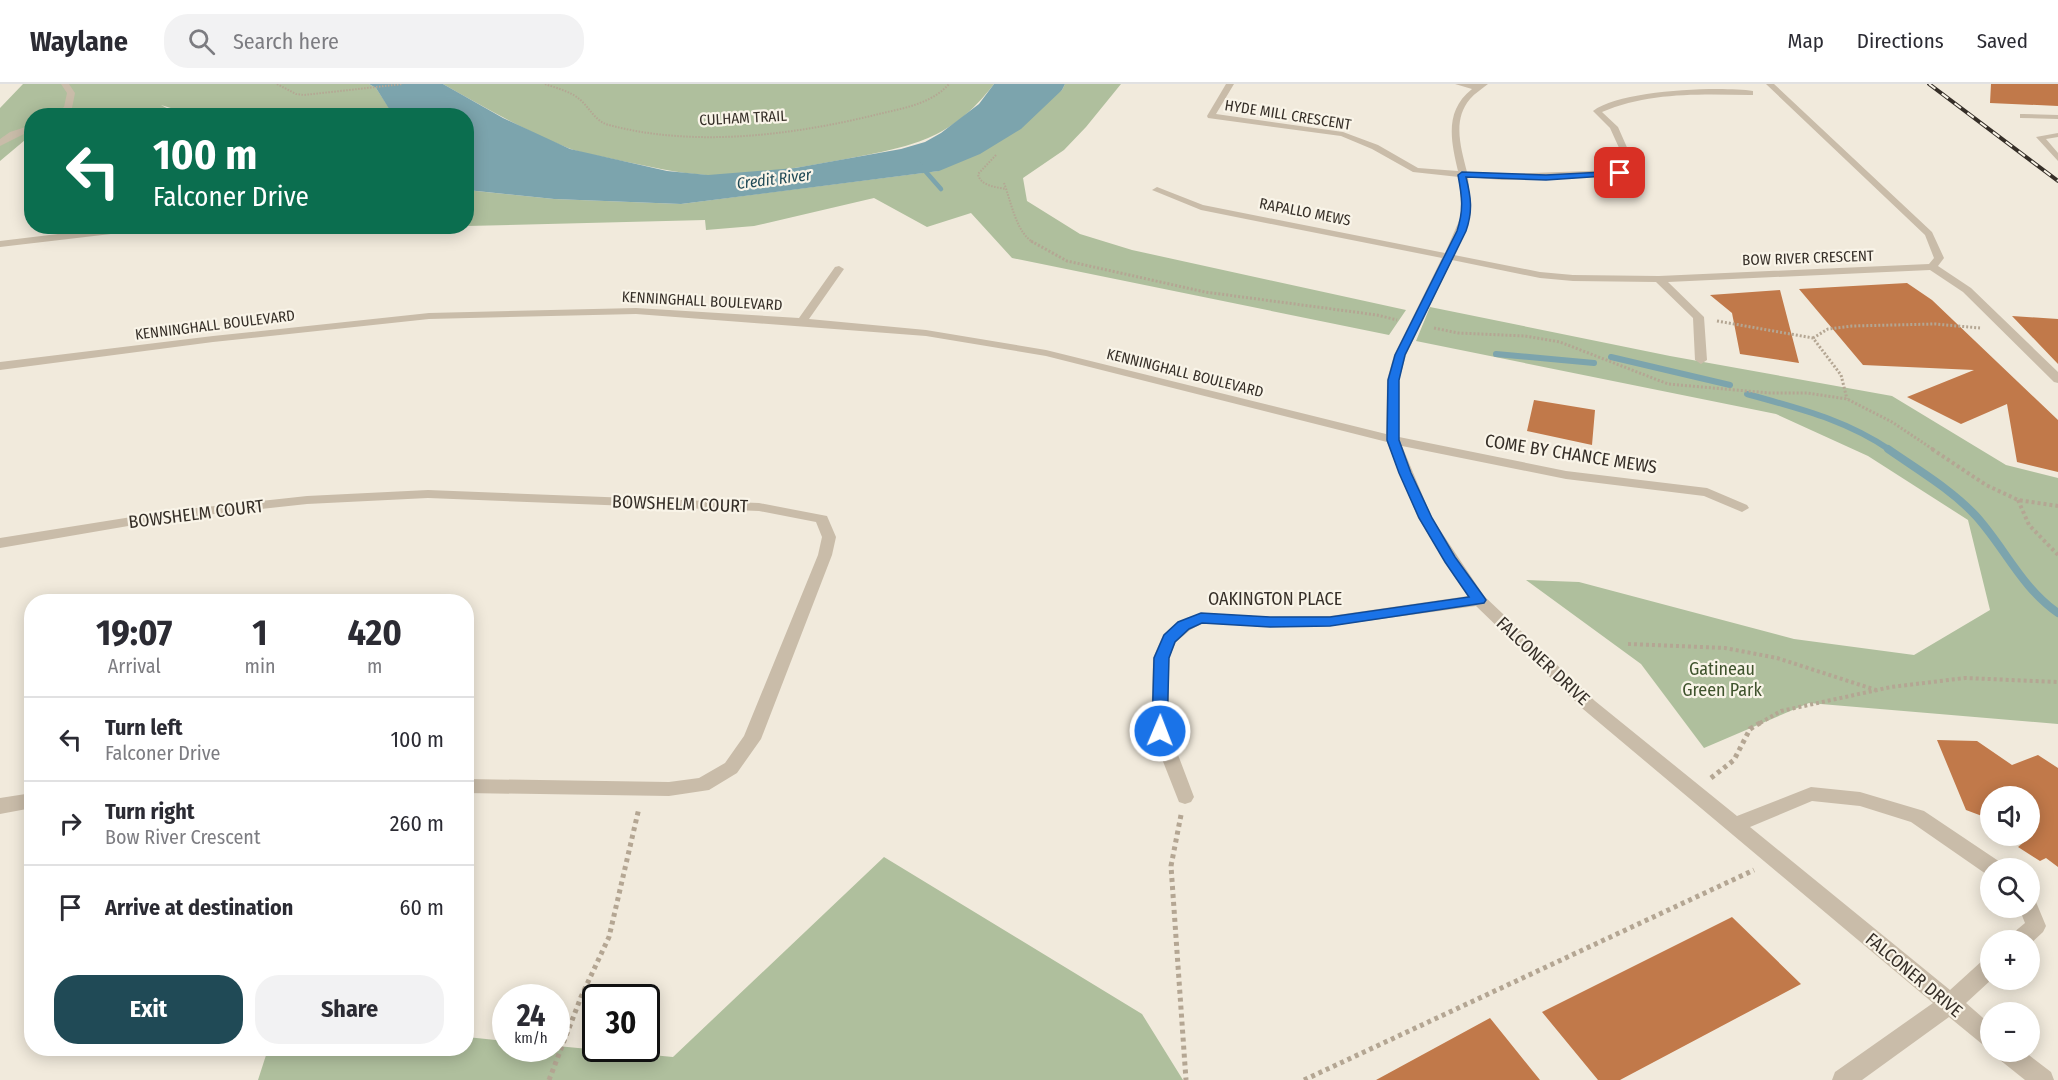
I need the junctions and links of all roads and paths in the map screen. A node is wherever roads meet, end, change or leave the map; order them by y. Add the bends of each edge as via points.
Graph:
1 (65, 84) edge
2 (277, 84) edge
3 (403, 84) edge
4 (544, 84) edge
5 (949, 84) edge
6 (1230, 84) edge
7 (1459, 84) edge
8 (1738, 84) edge
9 (1770, 84) edge
10 (1481, 86) edge
11 (1750, 93) junction
12 (1760, 95) dead end
13 (68, 108) edge
14 (2023, 116) dead end
15 (2058, 117) edge
16 (24, 130) edge
17 (2058, 135) edge
18 (0, 143) edge
19 (996, 154) dead end
20 (2058, 159) edge
21 (1462, 175) junction
22 (1004, 183) dead end
23 (1006, 189) junction
24 (1157, 190) dead end
25 (85, 234) edge
26 (0, 244) edge
27 (1449, 256) junction
28 (1932, 267) junction
29 (838, 269) dead end
30 (1659, 279) junction
31 (1698, 317) junction
32 (802, 322) junction
33 (1415, 324) junction
34 (2008, 331) junction
35 (1813, 338) junction
36 (1701, 360) dead end
37 (0, 366) edge
38 (2058, 379) edge
39 (1847, 399) junction
40 (1393, 440) junction
41 (2018, 500) junction
42 (2058, 506) edge
43 (1742, 508) dead end
44 (0, 543) edge
45 (2058, 555) edge
46 (1479, 600) junction
47 (1628, 644) dead end
48 (2058, 682) edge
49 (1877, 690) junction
50 (474, 786) edge
51 (643, 789) junction
52 (1694, 791) junction
53 (1185, 797) joint
54 (24, 802) edge
55 (0, 806) edge
56 (1735, 825) junction
57 (1980, 859) edge
58 (1776, 860) junction
59 (1980, 976) edge
60 (1950, 1004) junction
61 (1980, 1029) edge
62 (2020, 1062) edge
63 (549, 1080) edge
64 (1186, 1080) edge
65 (1304, 1080) edge
66 (1844, 1080) edge
67 (2043, 1080) edge

1 - 13 street via 71,93
2 - 3 path via 304,95
4 - 5 path, CULHAM TRAIL via 578,98 605,125 714,135 817,128 867,118 921,103
6 - 21 street, HYDE MILL CRESCENT via 1211,116 1343,134 1416,170
7 - 10 street
8 - 11 street
9 - 28 street via 1776,97 1929,234 1939,258
10 - 21 street, FALCONER DRIVE via 1463,102 1454,123
11 - 12 street
11 - 21 street via 1652,98 1608,105 1597,111 1614,127 1629,161 1620,173
14 - 15 street
16 - 18 street
17 - 20 street via 2040,137
19 - 23 path via 978,174 979,179
21 - 27 street, FALCONER DRIVE via 1467,216
22 - 23 path
23 - 33 path via 1029,240 1067,261 1205,292 1377,315
24 - 27 street, RAPALLO MEWS via 1201,207
25 - 26 street
27 - 30 street, BOW RIVER CRESCENT via 1540,276
27 - 33 street, FALCONER DRIVE
28 - 30 street, BOW RIVER CRESCENT
28 - 34 street via 1967,290
29 - 32 street
30 - 31 street
31 - 35 path
31 - 36 street
32 - 37 street, KENNINGHALL BOULEVARD via 636,311 429,316
32 - 40 street, KENNINGHALL BOULEVARD via 926,333 1046,353
33 - 39 path via 1458,333 1560,342 1668,384
33 - 40 street, FALCONER DRIVE via 1393,380
34 - 35 path via 1935,324 1852,326 1828,329
34 - 38 street
35 - 39 path via 1840,375
39 - 41 path via 1892,422 1986,484
40 - 43 street, COME BY CHANCE MEWS via 1566,475 1707,492
40 - 46 street, FALCONER DRIVE via 1425,518
41 - 42 path
41 - 45 path via 2029,525
44 - 51 street, BOWSHELM COURT via 169,515 307,500 428,494 759,507 822,519 829,537 825,555 752,739 731,768 703,785
46 - 52 street, FALCONER DRIVE via 1589,705
46 - 53 street, OAKINGTON PLACE via 1330,621 1201,618 1184,626 1169,639 1161,658 1160,731
47 - 49 path via 1725,648 1777,658
48 - 49 path via 1965,678
49 - 52 path via 1781,711 1750,729 1734,760
50 - 51 street, BOWSHELM COURT
51 - 63 path via 609,937
52 - 56 street, FALCONER DRIVE
53 - 64 path via 1171,866
54 - 55 street
56 - 57 street via 1811,794 1860,799 1917,816
56 - 58 street, FALCONER DRIVE
58 - 60 street, FALCONER DRIVE
58 - 65 path
59 - 60 street
60 - 61 street, FALCONER DRIVE
60 - 66 street
62 - 67 street

